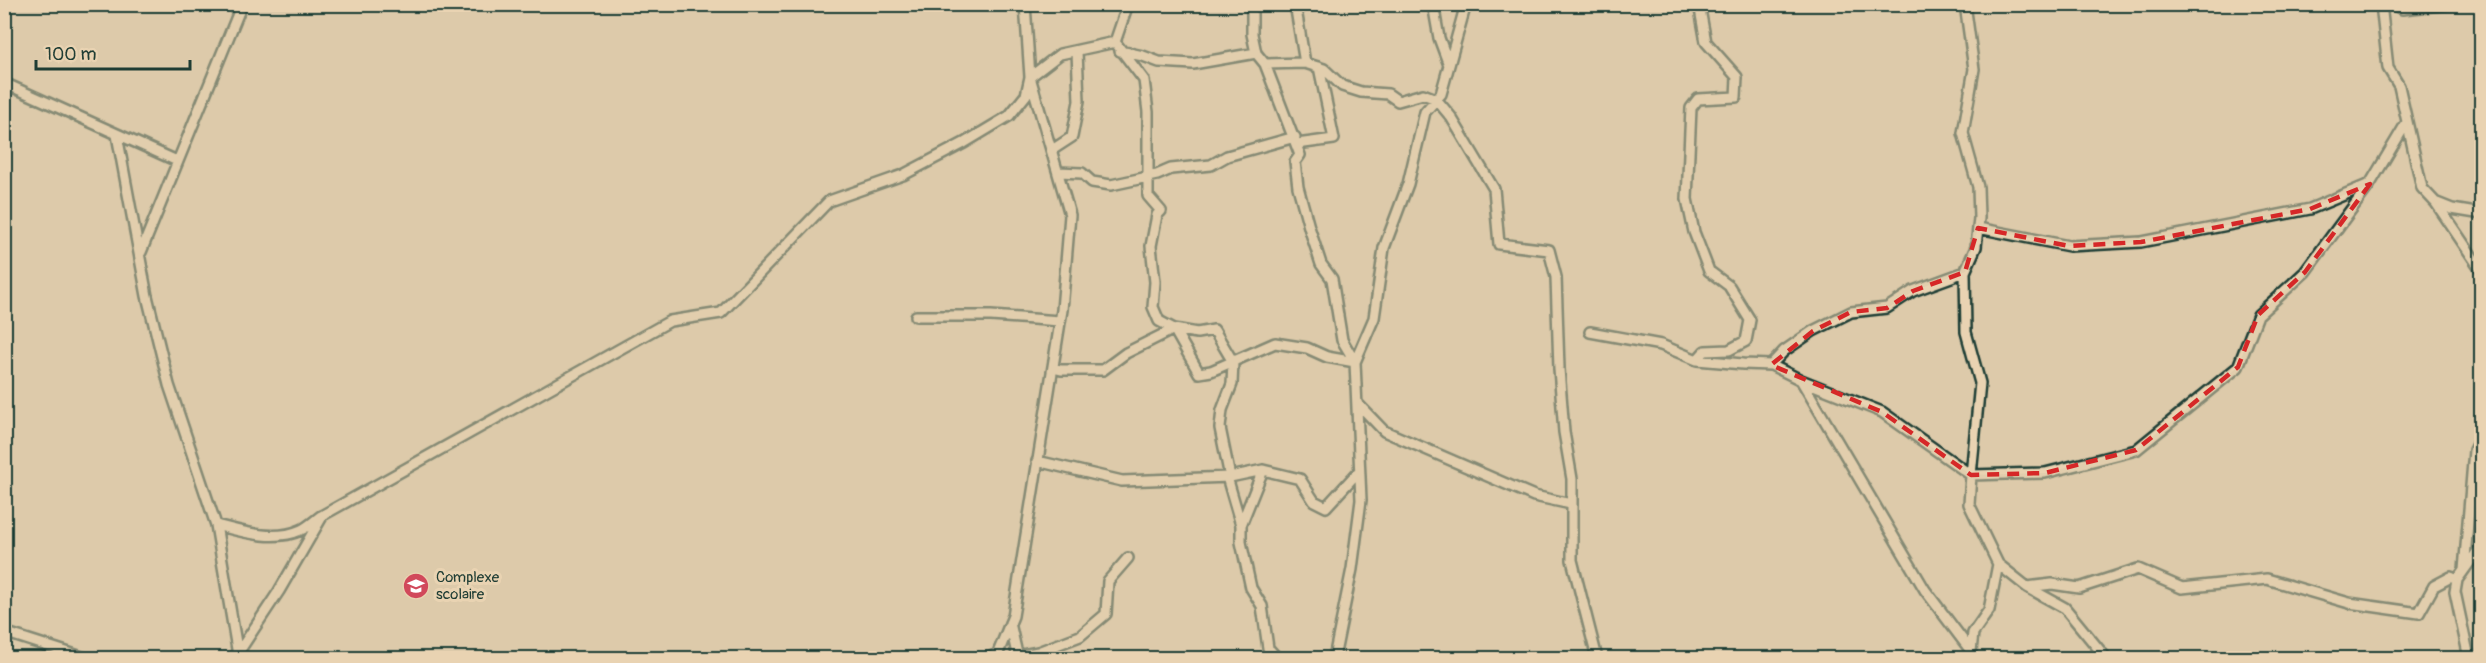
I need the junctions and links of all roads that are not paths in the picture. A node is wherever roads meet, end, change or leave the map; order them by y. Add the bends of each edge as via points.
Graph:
1 (242, 4) edge
2 (1025, 4) edge
3 (1128, 4) edge
4 (1252, 4) edge
5 (1295, 4) edge
6 (1432, 4) edge
7 (1466, 4) edge
8 (1699, 4) edge
9 (1965, 4) edge
10 (2381, 4) edge
11 (2391, 4) edge
12 (2452, 4) edge
13 (1118, 47) junction
14 (1077, 51) junction
15 (1256, 53) junction
16 (1305, 63) junction
17 (1265, 64) junction
18 (1449, 64) junction
19 (1319, 67) junction
20 (1030, 77) junction
21 (4, 83) edge
22 (1436, 99) junction
23 (2407, 122) junction
24 (117, 135) junction
25 (1296, 140) junction
26 (1052, 150) junction
27 (177, 161) junction
28 (1058, 172) junction
29 (1149, 177) junction
30 (2370, 184) junction
31 (2436, 203) junction
32 (2481, 214) edge
33 (1978, 228) junction
34 (140, 254) junction
35 (2481, 271) edge
36 (1965, 272) junction
37 (916, 316) dead end
38 (1060, 321) junction
39 (1174, 329) junction
40 (1590, 332) dead end
41 (1696, 360) junction
42 (1233, 362) junction
43 (1355, 362) junction
44 (1771, 364) junction
45 (1053, 368) junction
46 (1801, 380) junction
47 (1359, 405) junction
48 (2481, 435) edge
49 (1037, 461) junction
50 (1263, 470) junction
51 (1359, 471) junction
52 (1971, 475) junction
53 (1228, 477) junction
54 (2470, 498) junction
55 (2481, 501) edge
56 (1571, 504) junction
57 (322, 515) junction
58 (216, 525) junction
59 (1241, 525) junction
60 (2481, 545) edge
61 (1128, 558) dead end
62 (1998, 564) junction
63 (2464, 570) junction
64 (2457, 580) junction
65 (2027, 586) junction
66 (1010, 623) junction
67 (4, 632) edge
68 (1971, 655) edge
69 (238, 656) edge
70 (1018, 657) edge
71 (85, 658) edge
72 (989, 658) edge
73 (1277, 658) edge
74 (1334, 658) edge
75 (1597, 658) edge
76 (2106, 658) edge
77 (2469, 658) edge

1 - 27 street
2 - 20 street
3 - 13 street
4 - 15 street
5 - 16 street
6 - 18 street via 1438,38
7 - 18 street
8 - 41 street via 1706,42 1737,77 1736,97 1698,99 1691,108 1688,199 1694,232 1709,271 1729,286 1750,320 1746,341 1728,350 1705,351
9 - 33 street via 1974,69 1963,133 1978,187
10 - 23 street via 2388,68 2399,86
11 - 12 street via 2402,9
13 - 14 street
13 - 15 street via 1159,62 1193,64
13 - 29 street via 1144,80 1149,112
14 - 20 street via 1060,54
14 - 26 street via 1079,101 1072,137
15 - 17 street
16 - 17 street
16 - 19 street
17 - 25 street
18 - 22 street
19 - 22 street via 1342,86 1361,92 1388,94 1398,101 1423,94
19 - 25 street via 1334,139
20 - 26 street
20 - 57 street via 1026,95 1009,116 903,175 829,201 722,313 670,321
21 - 24 street
22 - 43 street via 1425,112 1408,184 1384,248 1374,318
22 - 56 street via 1494,189 1499,244 1549,250 1556,277 1557,350 1572,478
23 - 30 street
23 - 31 street via 2422,188
24 - 27 street
24 - 34 street
25 - 29 street via 1227,156 1211,165 1171,169
25 - 43 street via 1300,154 1295,162 1302,199 1321,264 1332,279 1342,340
26 - 28 street
27 - 34 street
28 - 29 street via 1082,173 1092,182 1112,186
28 - 38 street via 1070,214
29 - 39 street via 1148,196 1161,211 1151,246 1153,307 1160,321
30 - 33 street via 2310,208 2141,242 2069,246
30 - 52 street via 2305,272 2258,315 2238,367 2136,450 2045,473
31 - 32 street
31 - 35 street
33 - 36 street via 1976,247
34 - 58 street via 169,385
36 - 44 street via 1913,291 1887,308 1851,312 1813,331
36 - 52 street via 1966,332 1980,383
37 - 38 street
38 - 45 street
39 - 42 street via 1197,333 1214,330
39 - 42 street via 1199,373
39 - 45 street via 1126,353 1103,370
40 - 41 street via 1661,345
41 - 44 street
42 - 43 street via 1275,343
42 - 53 street via 1232,384 1220,428
43 - 47 street
44 - 46 street
45 - 49 street
46 - 52 street via 1882,411
46 - 68 street via 1925,590
47 - 51 street
47 - 56 street via 1384,431 1531,495
48 - 54 street via 2474,450
49 - 53 street via 1122,481
49 - 66 street
50 - 51 street via 1300,479 1314,501 1326,507
50 - 53 street
50 - 59 street
51 - 74 street via 1361,500 1352,569
52 - 62 street via 1969,504
53 - 59 street
54 - 55 street
54 - 63 street
56 - 75 street via 1572,560
57 - 58 street via 301,530 275,536
57 - 69 street
58 - 69 street
59 - 73 street via 1251,588 1262,606 1268,648
60 - 63 street
61 - 70 street via 1108,581 1106,614 1080,636
62 - 65 street
62 - 68 street via 1989,610 1973,633
63 - 64 street
64 - 65 street via 2451,577 2434,586 2420,613 2349,603 2267,579 2182,588 2138,569 2079,588
64 - 77 street via 2454,592
65 - 76 street via 2065,608
66 - 70 street
66 - 72 street via 998,652
67 - 71 street

